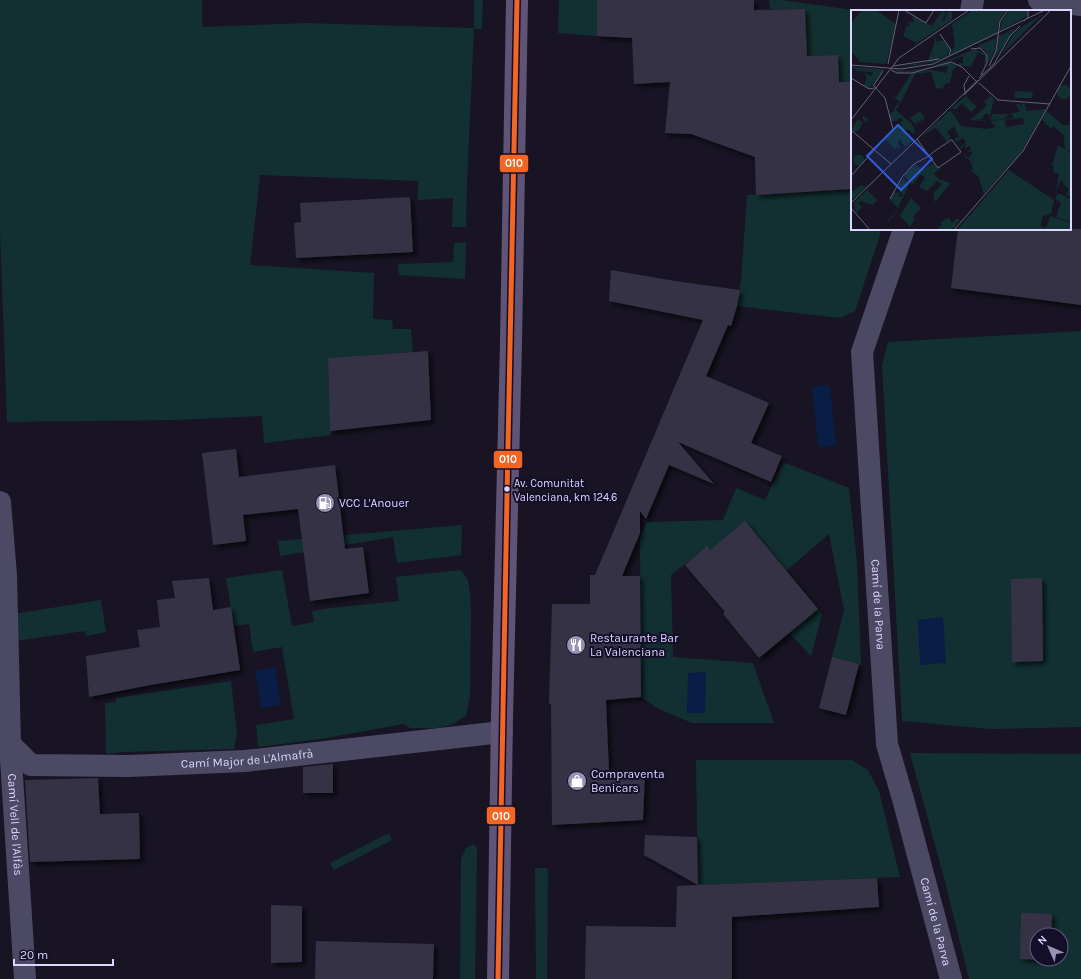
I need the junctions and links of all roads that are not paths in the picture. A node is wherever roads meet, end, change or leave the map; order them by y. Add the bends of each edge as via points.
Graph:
1 (517, 0) edge
2 (973, 0) edge
3 (1039, 0) edge
4 (1081, 5) edge
5 (971, 10) edge
6 (904, 230) edge
7 (0, 502) edge
8 (502, 732) junction
9 (5, 744) edge
10 (25, 979) edge
11 (498, 979) edge
12 (950, 979) edge

1 - 8 main road
2 - 5 street
3 - 4 street
6 - 12 street, Camí de la Parva via 862,352 887,744
7 - 9 street, Camí Vell de l'Alfàs via 6,575
8 - 9 street, Camí Major de L'Almafrà via 245,761 129,766 31,765
8 - 11 main road
9 - 10 street, Camí Vell de l'Alfàs

